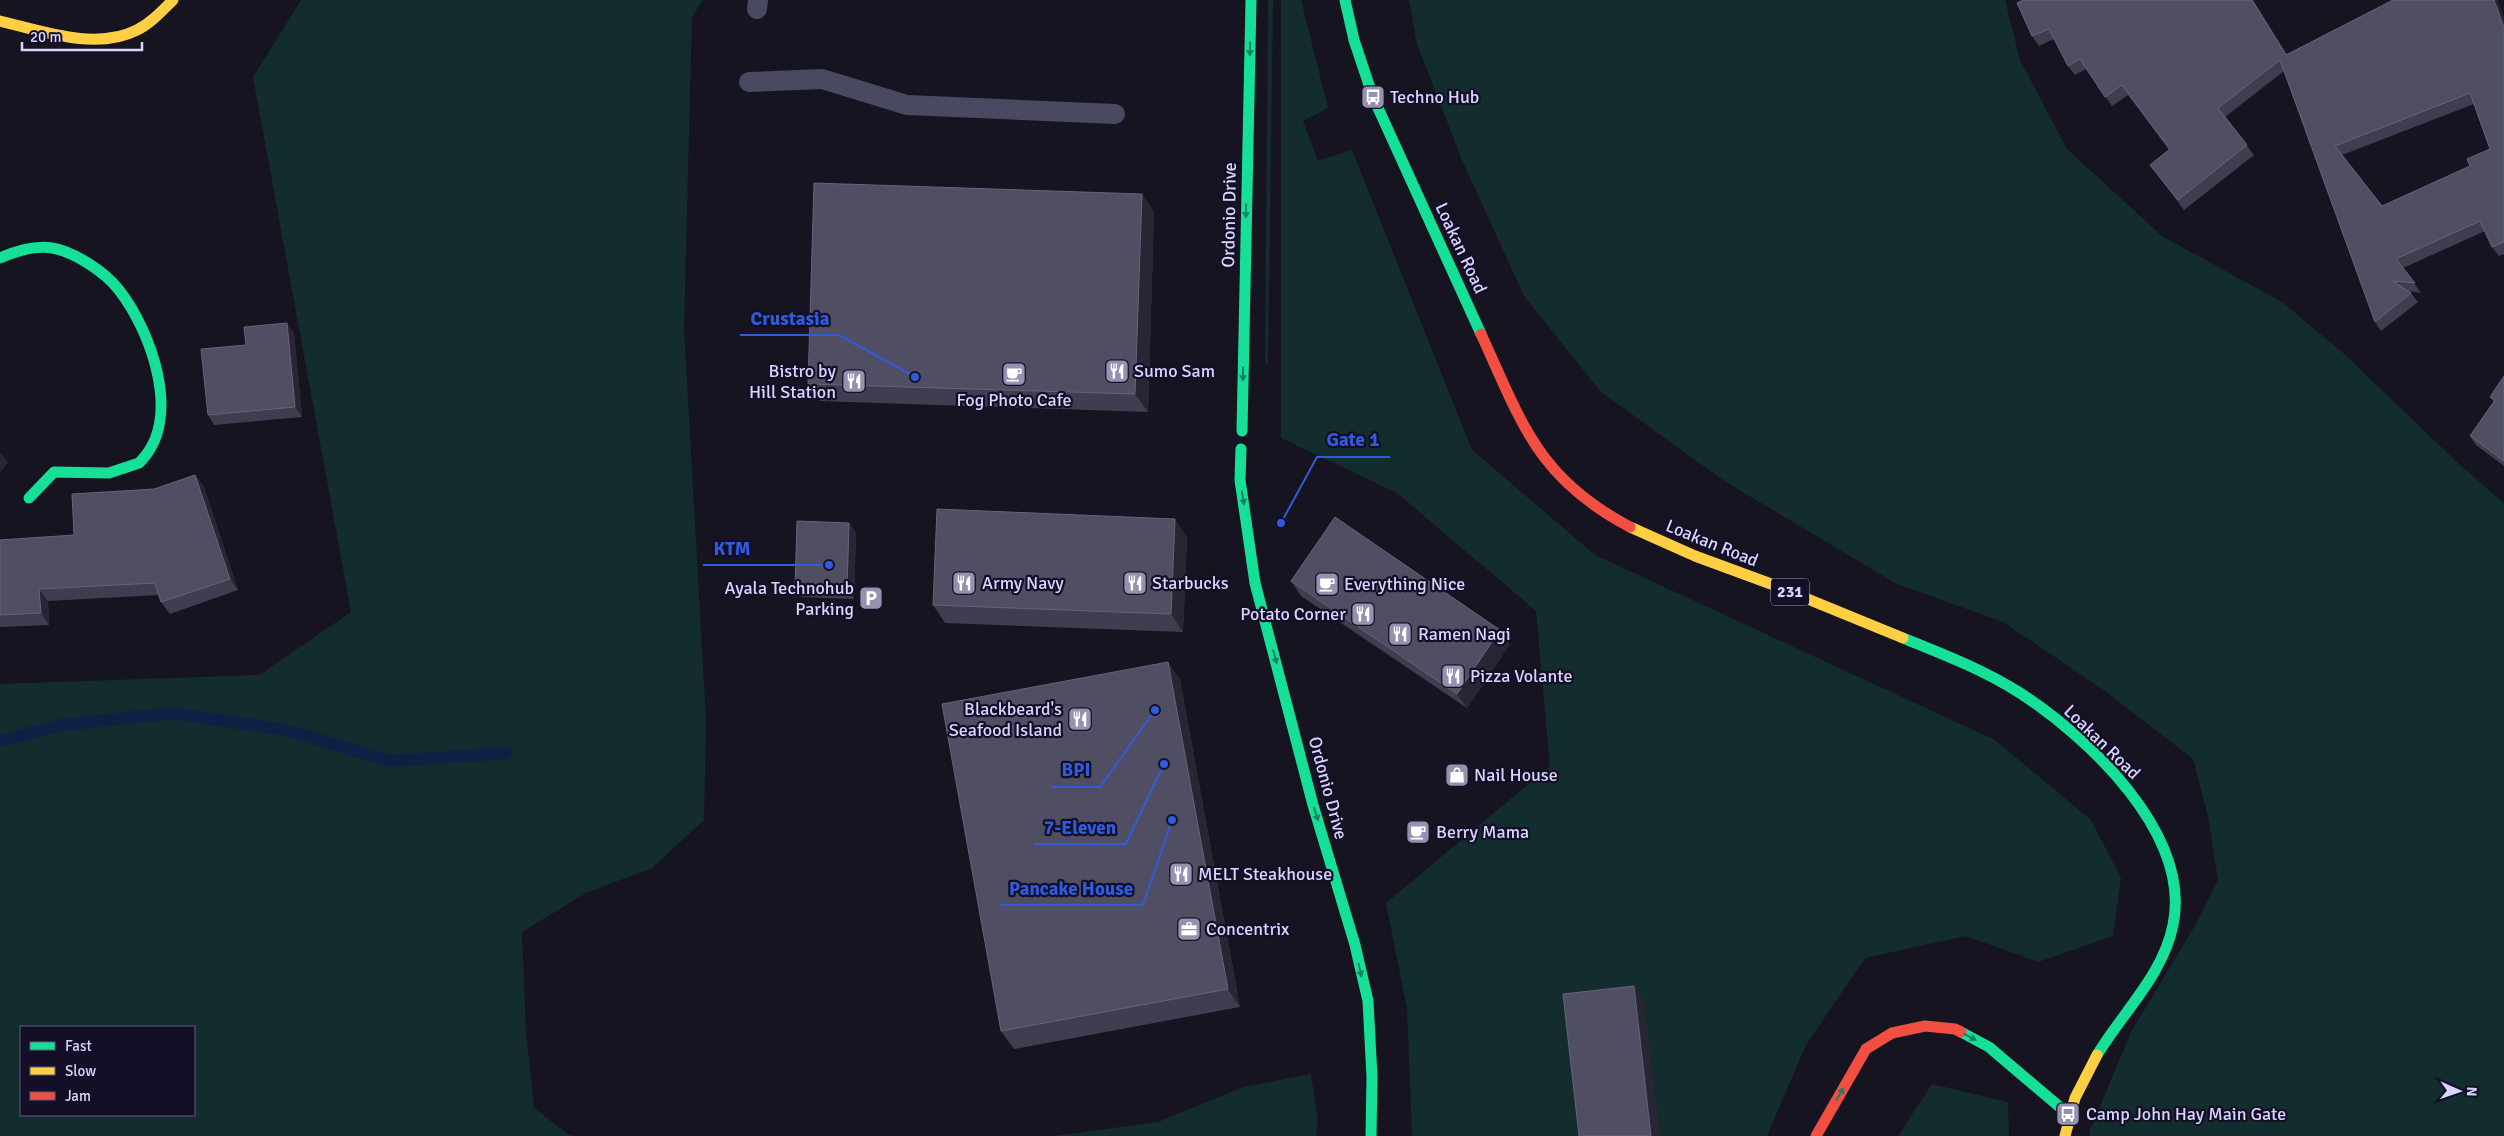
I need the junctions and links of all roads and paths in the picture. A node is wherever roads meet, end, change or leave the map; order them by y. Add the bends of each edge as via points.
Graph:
1 (173, 0) edge
2 (1251, 0) edge
3 (1345, 0) edge
4 (0, 21) edge
5 (749, 82) dead end
6 (1115, 114) dead end
7 (0, 258) edge
8 (1242, 431) dead end
9 (1241, 449) dead end
10 (29, 498) dead end
11 (2068, 1114) junction
12 (1371, 1136) edge
13 (1816, 1136) edge
14 (2065, 1136) edge

1 - 4 street via 152,21 130,33 100,38 65,37
2 -> 8 street, Ordonio Drive
3 - 11 street, Loakan Road / 231 via 1354,40 1379,111 1519,420 1541,457 1575,492 1627,527 1694,558 1896,634 1968,666 2030,700 2077,736 2124,786 2158,833 2172,872 2176,906 2169,939 2156,973 2106,1040 2085,1074
5 - 6 lane via 822,79 907,105
7 - 10 street via 19,250 52,248 88,264 117,289 155,358 162,408 156,438 140,463 107,474 54,472
9 -> 12 street, Ordonio Drive via 1240,480 1255,583 1368,1001
13 -> 11 street via 1866,1049 1892,1033 1925,1026 1955,1030 1989,1047
11 - 14 street, Loakan Road / 231

